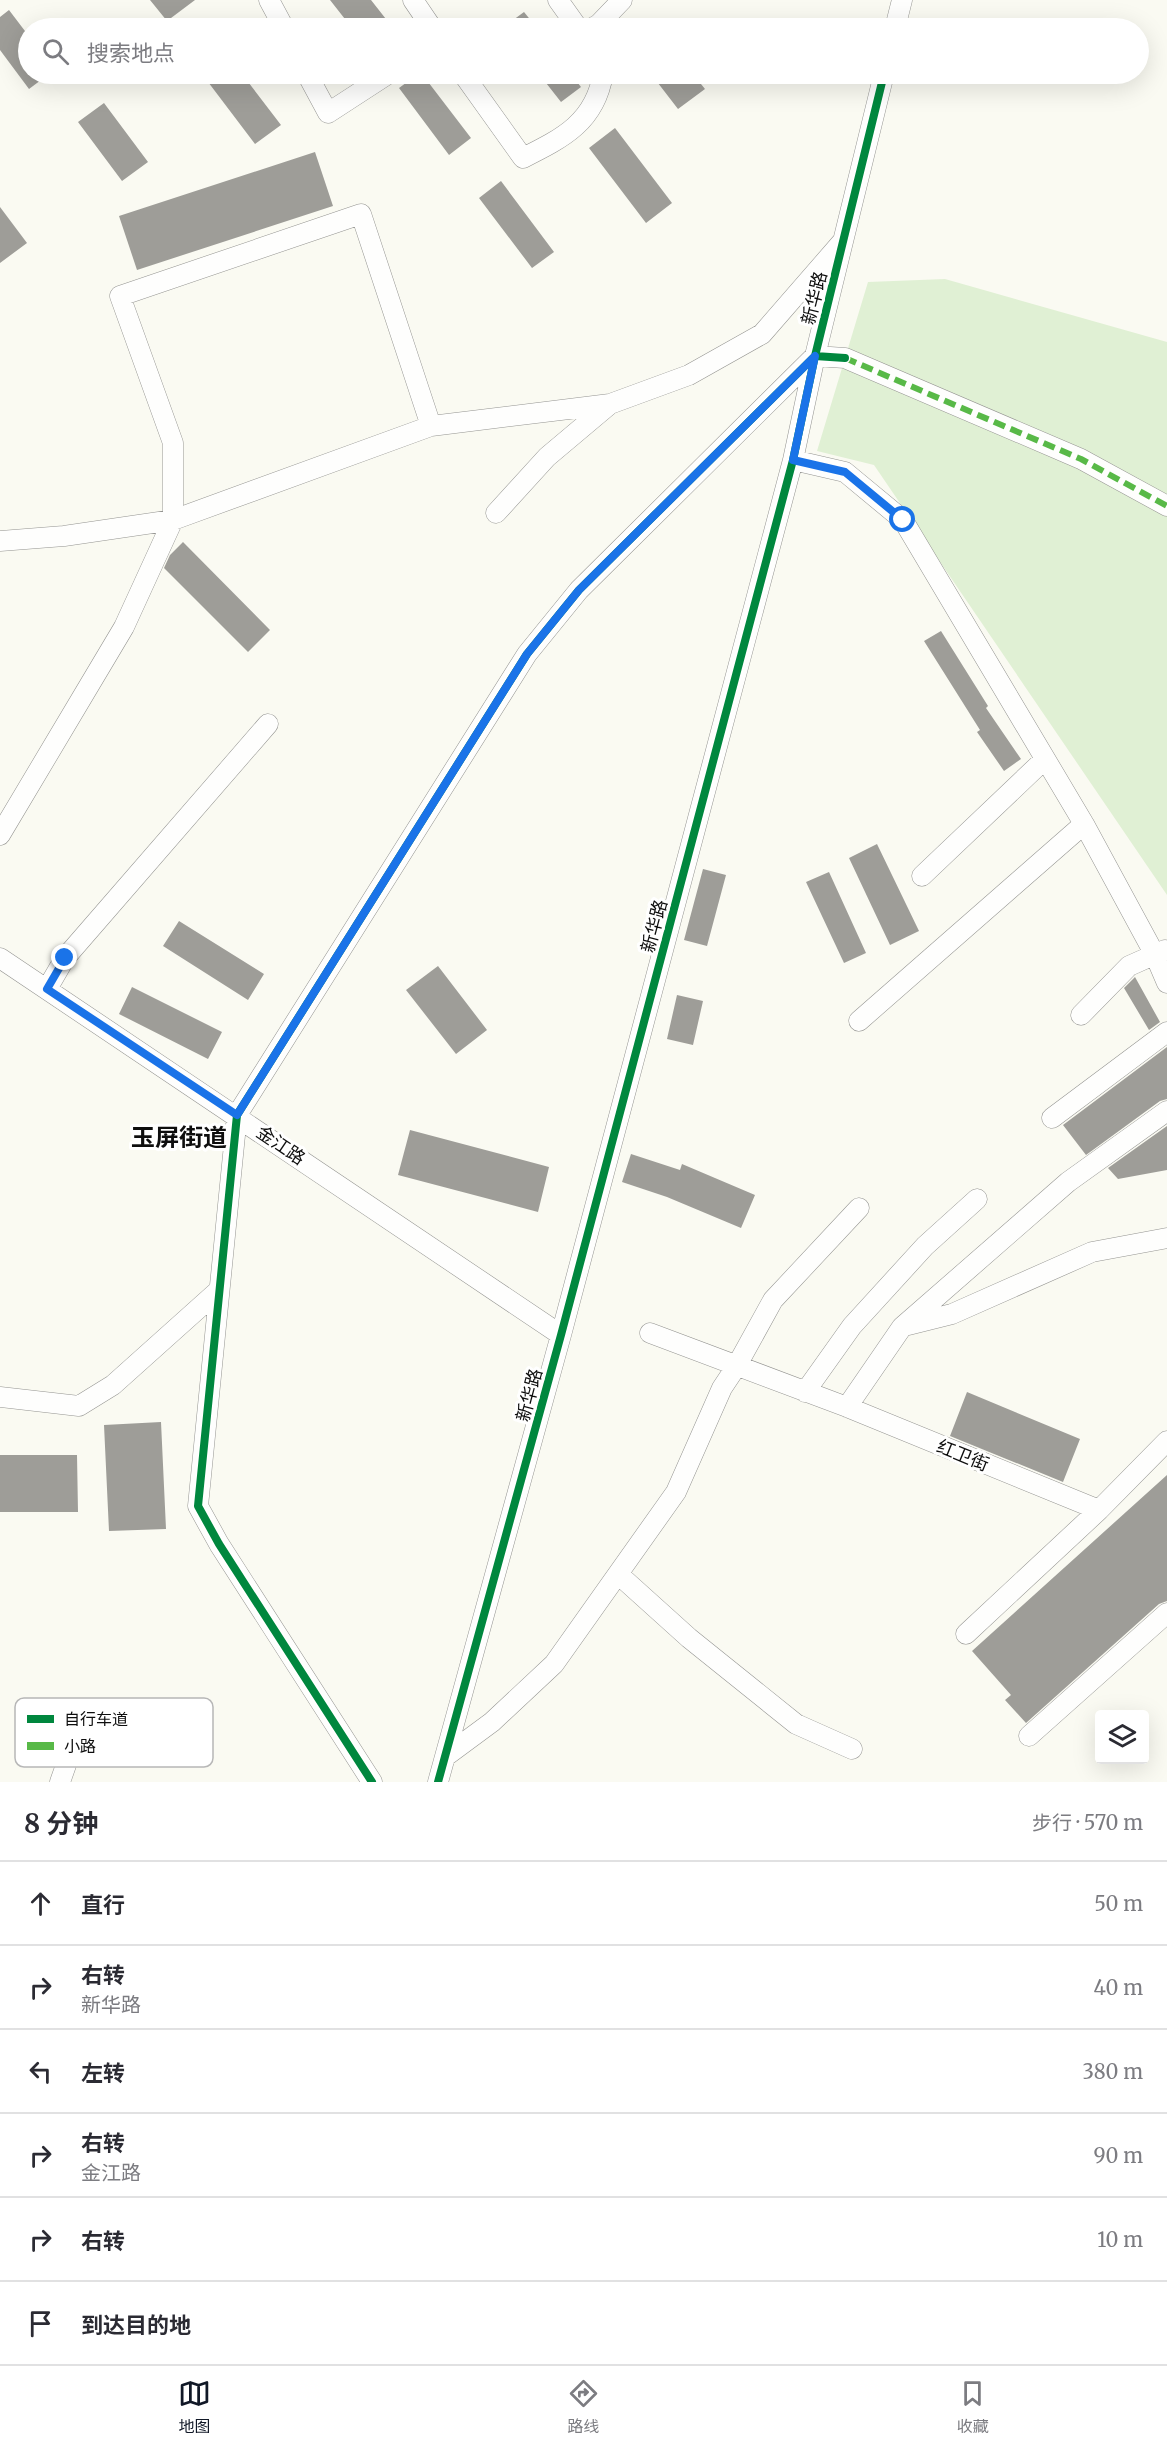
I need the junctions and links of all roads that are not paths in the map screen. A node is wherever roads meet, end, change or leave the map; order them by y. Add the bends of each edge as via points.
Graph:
1 (269, 0) edge
2 (412, 0) edge
3 (558, 0) edge
4 (622, 0) edge
5 (902, 0) edge
6 (279, 18) edge
7 (425, 18) edge
8 (571, 18) edge
9 (605, 18) edge
10 (898, 18) edge
11 (312, 84) edge
12 (373, 84) edge
13 (470, 84) edge
14 (602, 84) edge
15 (882, 84) edge
16 (844, 240) junction
17 (815, 356) junction
18 (610, 404) junction
19 (431, 426) junction
20 (793, 460) junction
21 (1167, 506) edge
22 (496, 513) dead end
23 (174, 520) junction
24 (0, 540) edge
25 (268, 724) dead end
26 (1045, 759) junction
27 (1084, 824) junction
28 (0, 835) edge
29 (922, 876) dead end
30 (1161, 952) edge
31 (1, 961) edge
32 (1167, 983) edge
33 (47, 989) junction
34 (1081, 1015) dead end
35 (859, 1021) dead end
36 (1167, 1032) edge
37 (1167, 1110) edge
38 (237, 1115) junction
39 (1052, 1118) dead end
40 (977, 1199) dead end
41 (859, 1208) dead end
42 (1167, 1238) edge
43 (219, 1290) junction
44 (902, 1327) junction
45 (650, 1333) dead end
46 (561, 1335) junction
47 (736, 1367) junction
48 (805, 1392) junction
49 (0, 1397) edge
50 (847, 1407) junction
51 (1167, 1441) edge
52 (1099, 1510) junction
53 (618, 1574) junction
54 (1167, 1613) edge
55 (966, 1634) dead end
56 (1029, 1736) dead end
57 (852, 1749) dead end
58 (446, 1756) junction
59 (372, 1782) edge
60 (438, 1782) edge

1 - 6 street
2 - 7 street
3 - 8 street
4 - 9 street
5 - 10 street
11 - 12 street via 328,113
13 - 14 street via 523,158 558,140 581,122 600,94
15 - 16 street, 新华路
16 - 17 street, 新华路
16 - 18 street via 762,334 690,375
17 - 20 street, 新华路
17 - 21 street via 845,358 1081,459
17 - 38 street via 579,590 527,654
18 - 19 street
18 - 22 street via 547,457
19 - 23 street
19 - 23 street via 362,214 120,296 173,443
20 - 26 street via 845,472 903,520
20 - 46 street, 新华路
23 - 24 street via 64,536
23 - 28 street via 124,627
25 - 33 street via 65,958
26 - 27 street
26 - 29 street
27 - 30 street
27 - 35 street
30 - 32 street
30 - 34 street via 1129,966
31 - 33 street, 金江路
33 - 38 street, 金江路
36 - 39 street
37 - 44 street via 1068,1182
38 - 43 street
38 - 46 street, 金江路
40 - 48 street via 925,1246 852,1326
41 - 47 street via 773,1300
42 - 44 street via 1092,1252 952,1314
43 - 49 street via 113,1385 79,1406
43 - 59 street via 198,1506
44 - 50 street
45 - 47 street, 红卫街
46 - 58 street, 新华路
47 - 48 street, 红卫街
47 - 53 street via 722,1388 676,1492
48 - 50 street, 红卫街
50 - 52 street, 红卫街
51 - 52 street
52 - 55 street
53 - 57 street via 689,1638 796,1724
53 - 58 street via 554,1664 492,1722
54 - 56 street
58 - 60 street, 新华路

